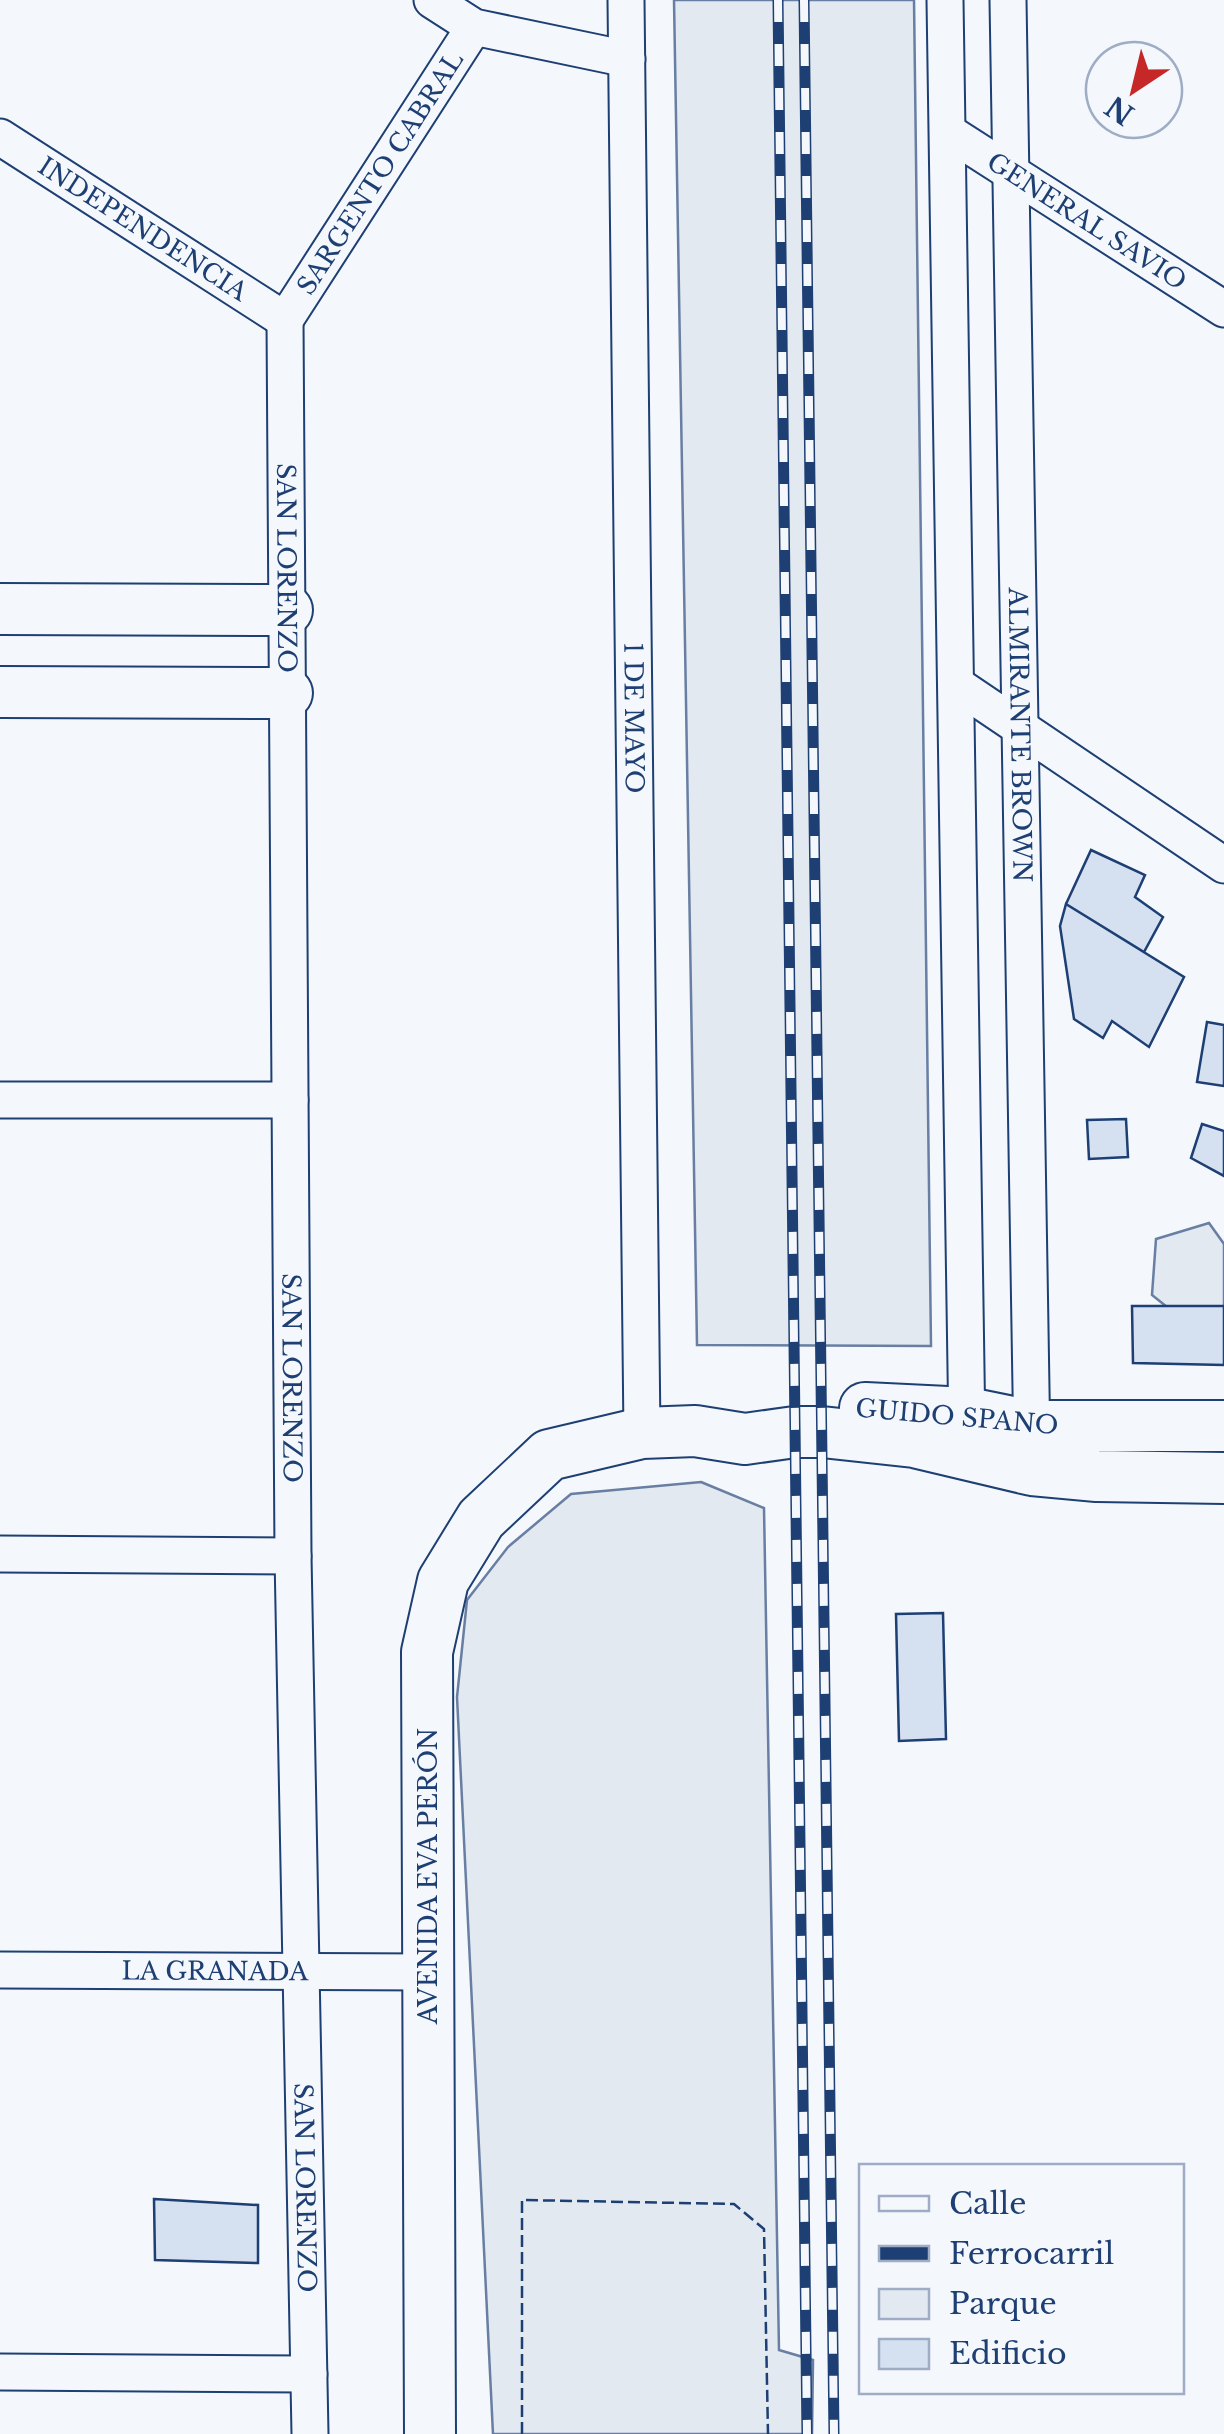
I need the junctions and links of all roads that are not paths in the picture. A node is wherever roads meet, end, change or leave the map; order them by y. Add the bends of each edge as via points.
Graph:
1 (432, 0) edge
2 (626, 0) edge
3 (945, 0) edge
4 (1008, 0) edge
5 (474, 27) junction
6 (626, 60) junction
7 (948, 132) junction
8 (0, 137) edge
9 (1012, 172) junction
10 (1224, 309) edge
11 (284, 320) junction
12 (0, 609) edge
13 (287, 610) junction
14 (958, 686) junction
15 (0, 692) edge
16 (287, 693) junction
17 (1021, 728) junction
18 (1224, 865) edge
19 (0, 1100) edge
20 (290, 1100) junction
21 (1224, 1426) edge
22 (642, 1433) junction
23 (967, 1434) junction
24 (1032, 1448) junction
25 (1224, 1478) edge
26 (0, 1554) edge
27 (293, 1556) junction
28 (0, 1970) edge
29 (301, 1971) junction
30 (428, 1972) junction
31 (0, 2372) edge
32 (308, 2374) junction
33 (310, 2434) edge
34 (430, 2434) edge

1 - 5 street
2 - 6 street, 1 DE MAYO
3 - 7 street
4 - 9 street, ALMIRANTE BROWN
5 - 6 street
5 - 11 street, SARGENTO CABRAL
6 - 22 street, 1 DE MAYO
7 - 9 street, GENERAL SAVIO
7 - 14 street
8 - 11 street, INDEPENDENCIA
9 - 10 street, GENERAL SAVIO
9 - 17 street, ALMIRANTE BROWN
11 - 13 street, SAN LORENZO
12 - 13 main road
13 - 16 street, SAN LORENZO
14 - 17 street
14 - 23 street
15 - 16 main road
16 - 20 street, SAN LORENZO
17 - 18 street
17 - 24 street, ALMIRANTE BROWN
19 - 20 street
20 - 27 street, SAN LORENZO
21 - 24 main road, GUIDO SPANO
22 - 23 main road, GUIDO SPANO via 695,1430 741,1410 795,1406
22 - 30 main road, AVENIDA EVA PERÓN via 550,1455 482,1519 443,1580 427,1652
23 - 24 main road, GUIDO SPANO
24 - 25 main road, GUIDO SPANO via 1097,1476
26 - 27 street
27 - 29 street, SAN LORENZO
28 - 29 street, LA GRANADA
29 - 30 street, LA GRANADA
29 - 32 street, SAN LORENZO
30 - 34 main road, AVENIDA EVA PERÓN
31 - 32 street
32 - 33 street, SAN LORENZO

